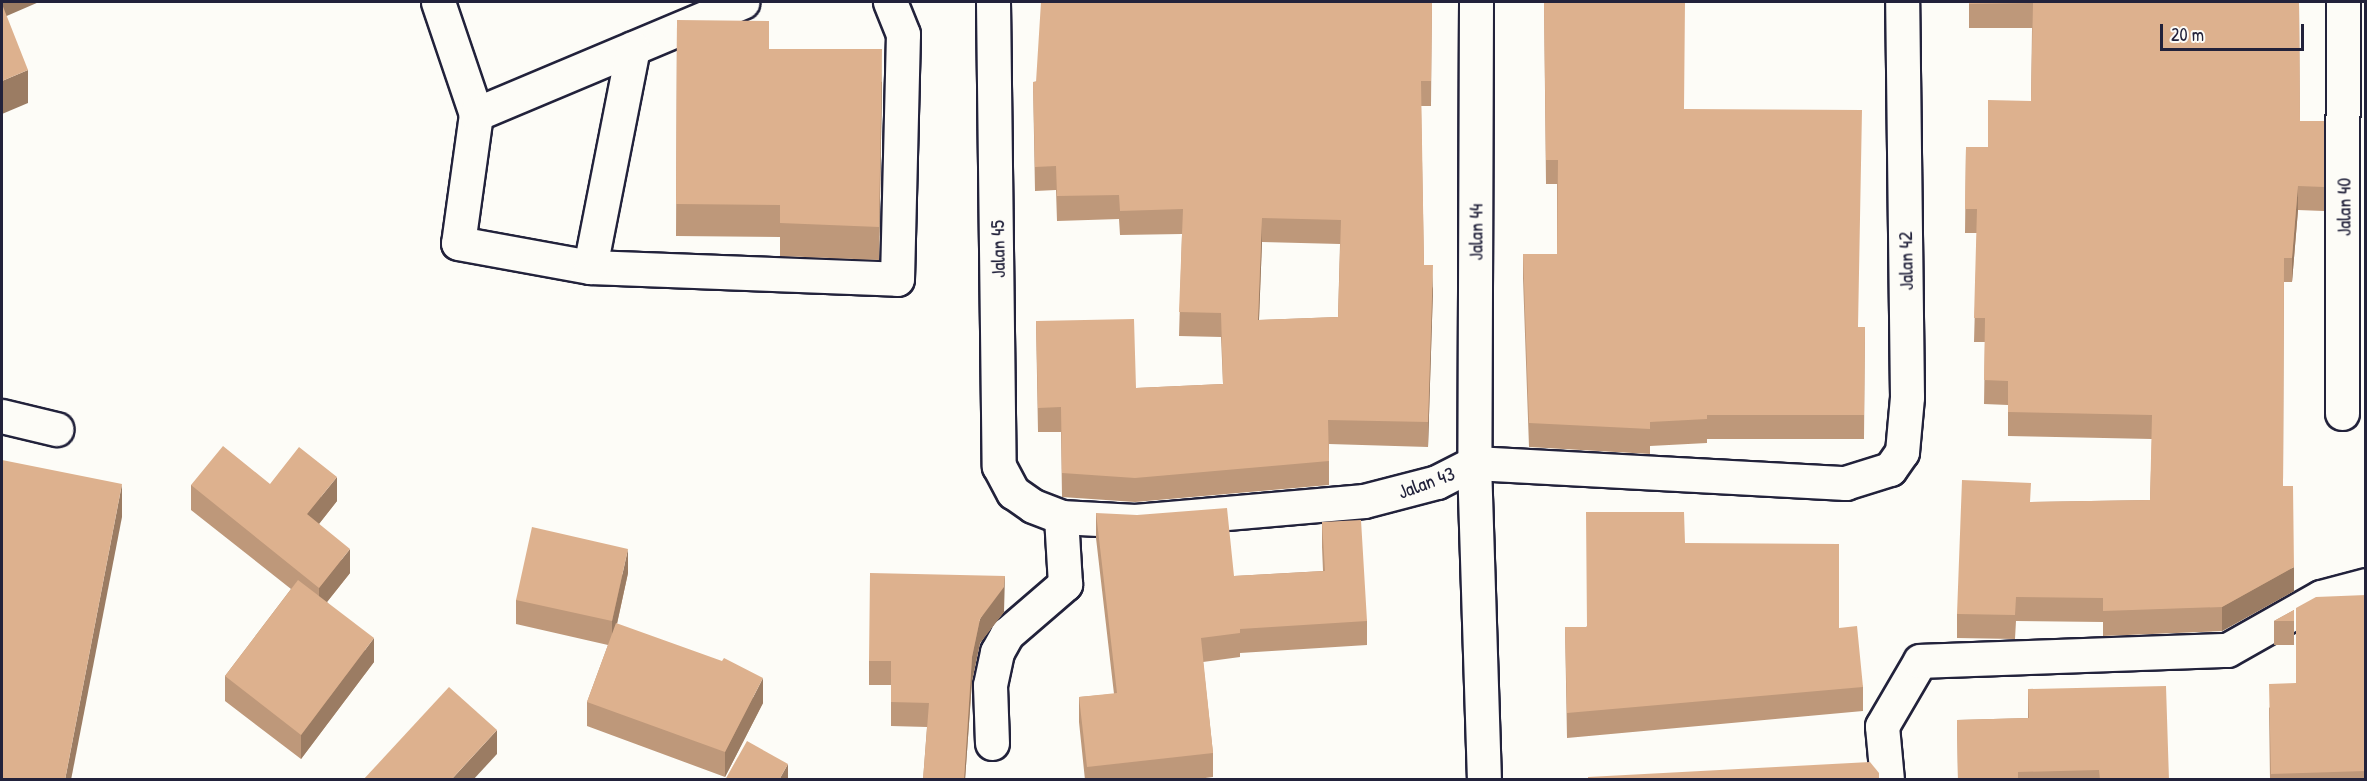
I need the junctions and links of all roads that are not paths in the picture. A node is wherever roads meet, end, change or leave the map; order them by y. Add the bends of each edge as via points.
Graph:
1 (438, 2) edge
2 (742, 2) edge
3 (890, 2) edge
4 (993, 2) edge
5 (1476, 2) edge
6 (1902, 2) edge
7 (2343, 2) edge
8 (633, 48) junction
9 (476, 114) junction
10 (591, 267) junction
11 (2342, 413) dead end
12 (2, 416) edge
13 (56, 429) dead end
14 (1474, 463) junction
15 (1845, 483) joint
16 (1013, 492) joint
17 (1061, 517) junction
18 (2366, 585) edge
19 (992, 743) dead end
20 (1484, 780) edge
21 (1887, 780) edge

1 - 9 street
2 - 8 street
3 - 10 street via 903,34 897,279
4 - 16 street, Jalan 45 via 999,466
5 - 14 street, Jalan 44
6 - 15 street, Jalan 42 via 1907,397 1902,452 1890,469
7 - 11 street, Jalan 40
8 - 9 street
8 - 10 street
9 - 10 street via 458,243
12 - 13 street
14 - 15 street, Jalan 43
14 - 17 street, Jalan 43 via 1437,482 1400,493 1330,505 1135,521
14 - 20 street, Jalan 44
16 - 17 street, Jalan 43 via 1033,506
17 - 19 street via 1065,584 1006,634 997,652 990,686
18 - 21 street via 2321,597 2227,650 1920,661 1882,726

